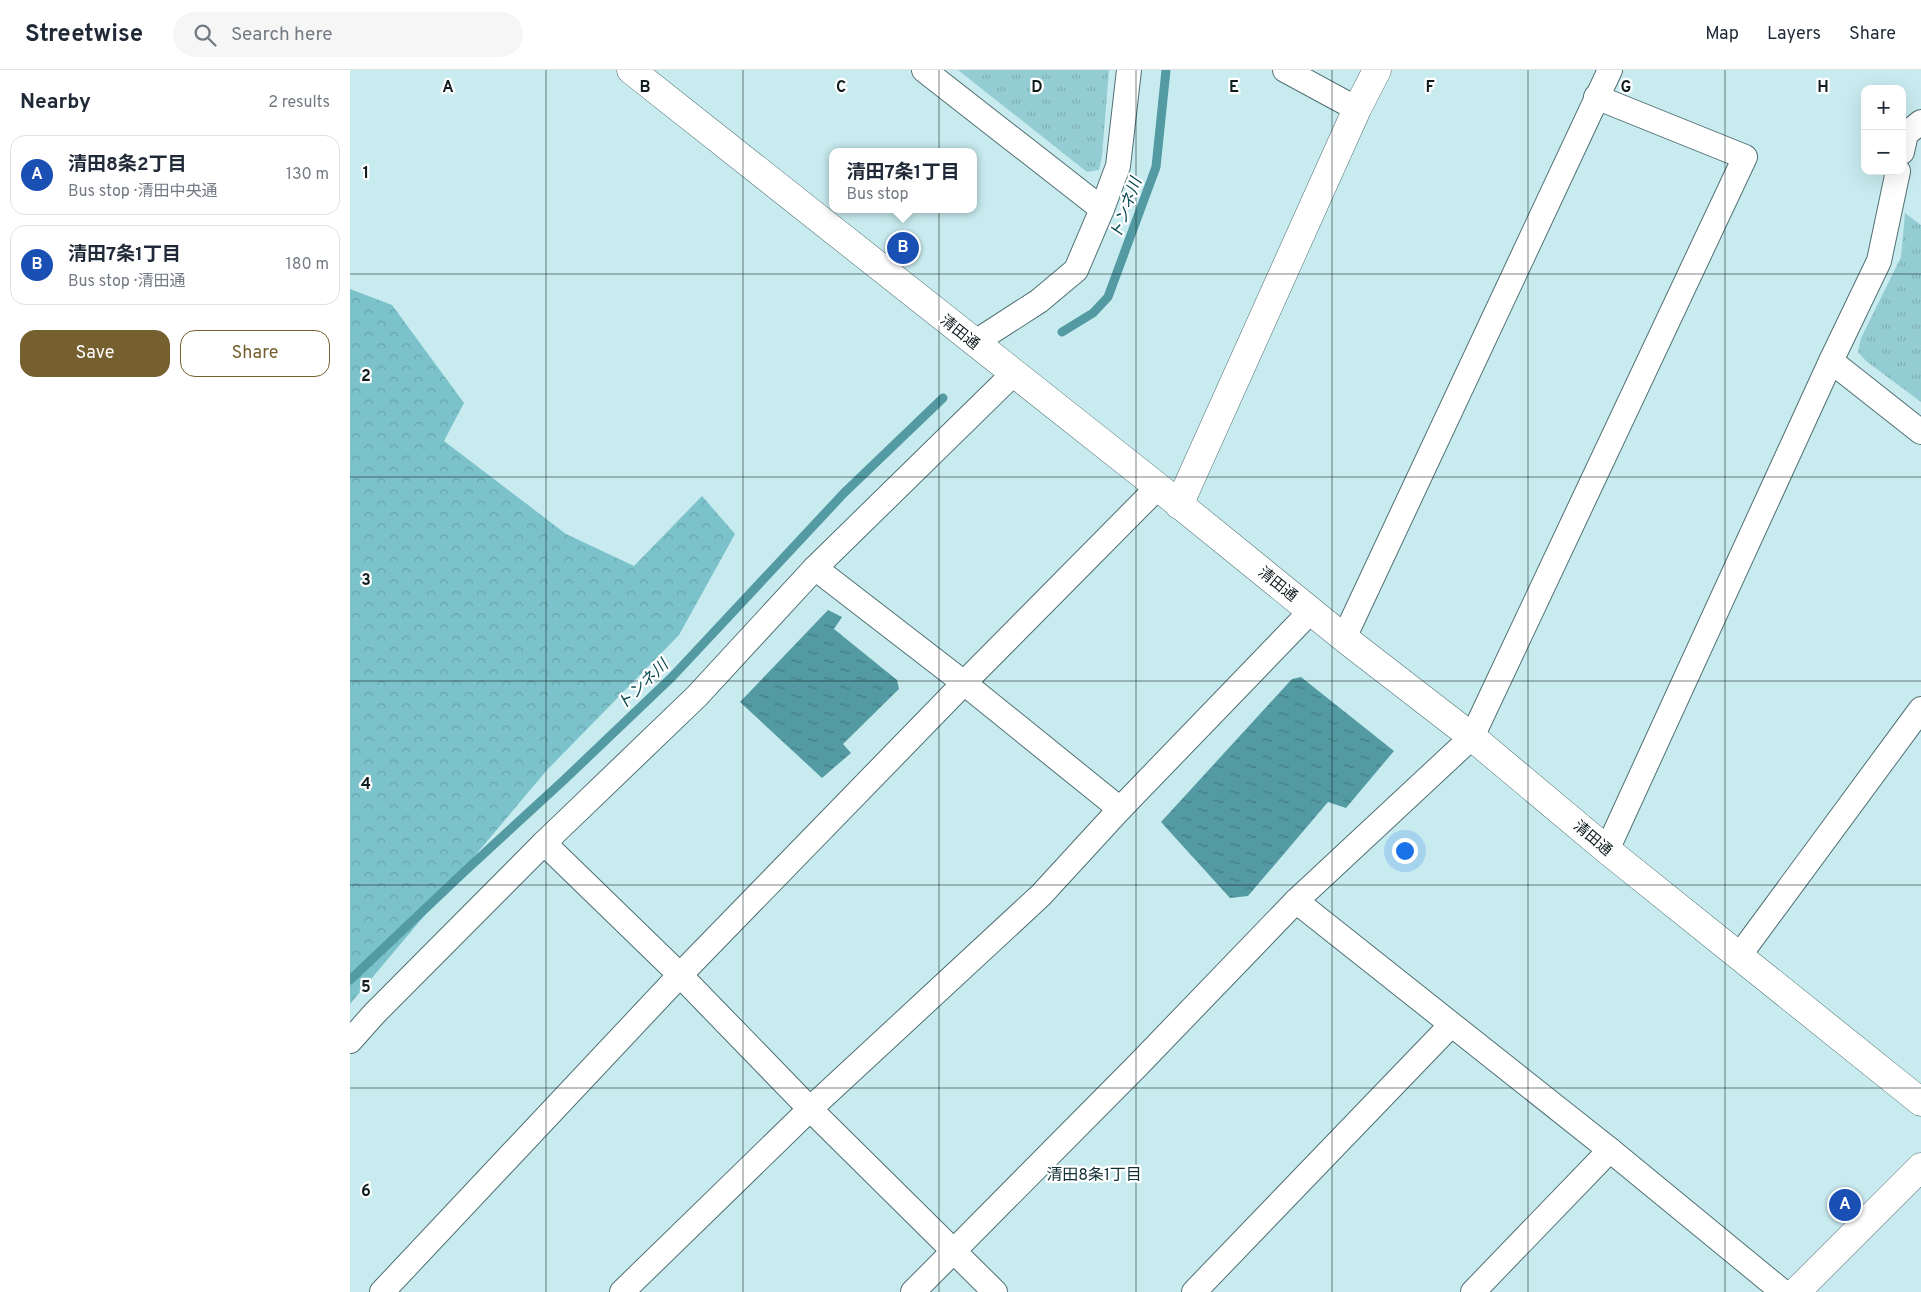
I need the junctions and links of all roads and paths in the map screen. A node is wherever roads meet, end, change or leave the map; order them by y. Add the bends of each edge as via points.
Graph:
1 (631, 70) edge
2 (924, 70) edge
3 (1129, 70) edge
4 (1285, 70) edge
5 (1377, 70) edge
6 (1610, 70) edge
7 (1596, 97) junction
8 (1357, 109) junction
9 (1921, 122) edge
10 (1906, 134) edge
11 (1897, 175) edge
12 (1102, 208) junction
13 (974, 343) junction
14 (1831, 361) junction
15 (1013, 374) junction
16 (1921, 432) edge
17 (1158, 487) junction
18 (1179, 505) junction
19 (815, 568) junction
20 (1311, 611) junction
21 (1344, 638) junction
22 (964, 683) junction
23 (1921, 709) edge
24 (1472, 737) junction
25 (1120, 808) junction
26 (544, 843) junction
27 (1607, 850) junction
28 (1296, 901) junction
29 (1739, 956) junction
30 (680, 975) junction
31 (1451, 1025) junction
32 (350, 1041) edge
33 (1921, 1102) edge
34 (810, 1109) junction
35 (1610, 1150) junction
36 (1921, 1167) edge
37 (954, 1251) junction
38 (382, 1292) edge
39 (622, 1292) edge
40 (912, 1292) edge
41 (995, 1292) edge
42 (1194, 1292) edge
43 (1473, 1292) edge
44 (1783, 1292) edge
45 (1796, 1292) edge

1 - 13 street, 清田通
2 - 12 street
3 - 12 street via 1118,166
4 - 8 street
5 - 8 street
6 - 7 street
7 - 21 street
7 - 24 street via 1746,157
8 - 18 street
9 - 10 street
11 - 14 street via 1879,262
12 - 13 street via 1076,270 1039,302
13 - 15 street, 清田通
14 - 16 street
14 - 27 street
15 - 17 street, 清田通
15 - 19 street
17 - 18 street, 清田通
17 - 22 street
18 - 20 street, 清田通
19 - 22 street
19 - 26 street via 697,696
20 - 21 street, 清田通
20 - 25 street
21 - 24 street, 清田通
22 - 25 street
22 - 30 street
23 - 29 street
24 - 27 street, 清田通
24 - 28 street
25 - 34 street via 1041,895
26 - 30 street
26 - 32 street
27 - 29 street, 清田通
28 - 31 street
28 - 37 street
29 - 33 street, 清田通
30 - 34 street
30 - 38 street
31 - 35 street
31 - 42 street
34 - 37 street
34 - 39 street
35 - 43 street
35 - 44 street
36 - 45 street
37 - 40 street
37 - 41 street

